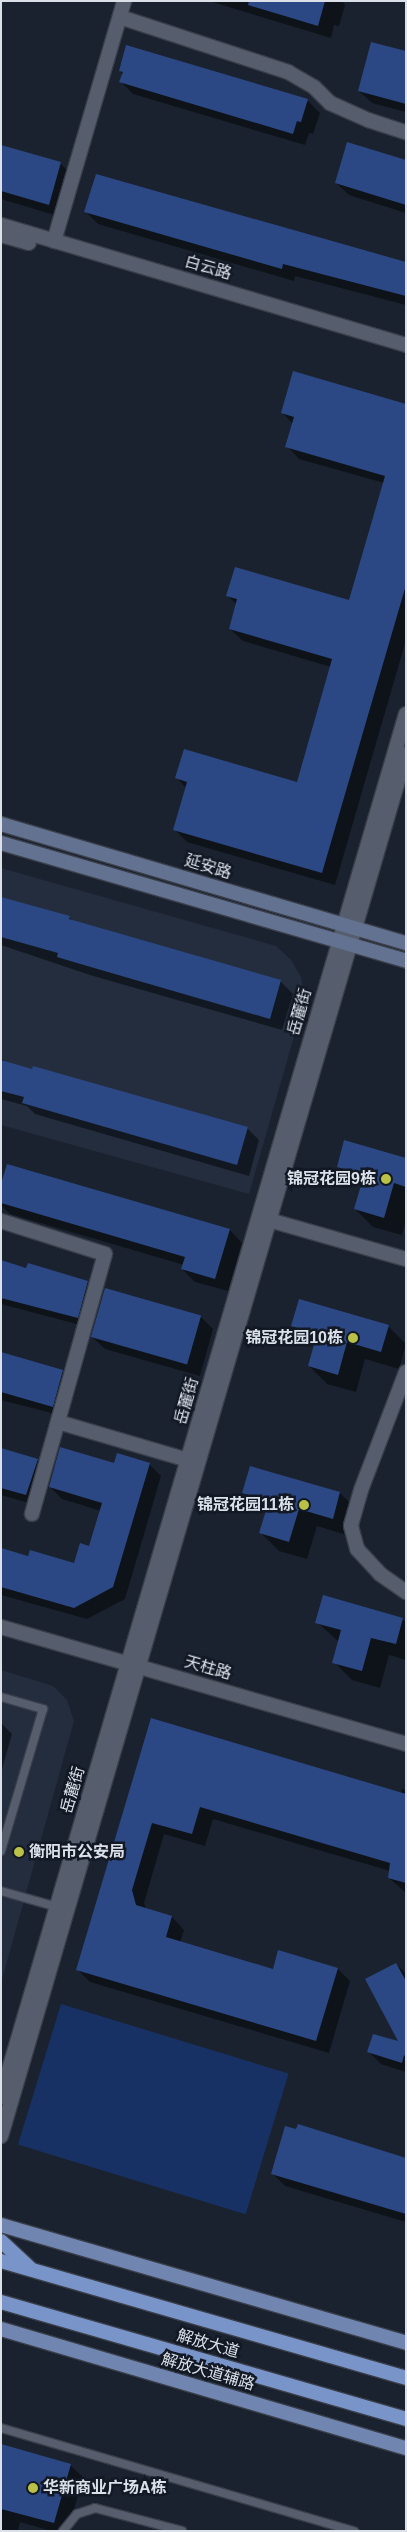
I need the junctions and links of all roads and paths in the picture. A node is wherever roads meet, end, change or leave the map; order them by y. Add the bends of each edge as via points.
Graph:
1 (124, 1) edge
2 (120, 17) junction
3 (406, 132) edge
4 (1, 225) edge
5 (1, 235) edge
6 (54, 241) junction
7 (406, 345) edge
8 (406, 353) edge
9 (406, 714) edge
10 (406, 754) edge
11 (1, 824) edge
12 (1, 843) edge
13 (349, 927) junction
14 (345, 943) junction
15 (406, 943) edge
16 (406, 961) edge
17 (269, 1220) junction
18 (1, 1221) edge
19 (406, 1259) edge
20 (406, 1372) edge
21 (58, 1422) junction
22 (188, 1460) junction
23 (32, 1514) dead end
24 (406, 1592) edge
25 (1, 1627) edge
26 (133, 1665) junction
27 (1, 1697) edge
28 (406, 1744) edge
29 (1, 1851) edge
30 (1, 1891) edge
31 (57, 1907) junction
32 (1, 2097) edge
33 (1, 2136) edge
34 (1, 2226) edge
35 (1, 2241) edge
36 (1, 2261) edge
37 (32, 2270) junction
38 (1, 2302) edge
39 (1, 2329) edge
40 (406, 2343) edge
41 (406, 2378) edge
42 (406, 2419) edge
43 (1, 2428) edge
44 (406, 2448) edge
45 (63, 2531) edge
46 (182, 2531) edge
47 (354, 2531) edge

1 - 2 street
2 - 3 street via 288,72 314,87 330,103
2 - 6 street
4 - 6 street, 白云路
5 - 8 street, 白云路
6 - 7 street, 白云路
9 - 13 street, 岳麓街
10 - 13 street, 岳麓街
11 - 13 main road, 延安路
12 - 14 main road
13 - 14 street, 岳麓街
13 - 15 main road, 延安路
14 - 16 main road
14 - 17 street, 岳麓街
14 - 22 street, 岳麓街
17 - 19 street
17 - 26 street, 岳麓街
18 - 21 street via 105,1254
20 - 24 street via 361,1490 351,1526 357,1549 380,1574
21 - 22 street
21 - 23 street
22 - 26 street, 岳麓街
25 - 26 street, 天柱路
26 - 28 street, 天柱路
26 - 31 street, 岳麓街
26 - 33 street, 岳麓街
27 - 29 lane via 43,1709
30 - 31 lane
31 - 32 street, 岳麓街
34 - 40 main road
35 - 37 highway
36 - 37 highway, 解放大道
37 - 41 highway, 解放大道
38 - 42 highway, 解放大道
39 - 44 main road, 解放大道辅路
43 - 47 lane
45 - 46 lane via 77,2514 94,2508

